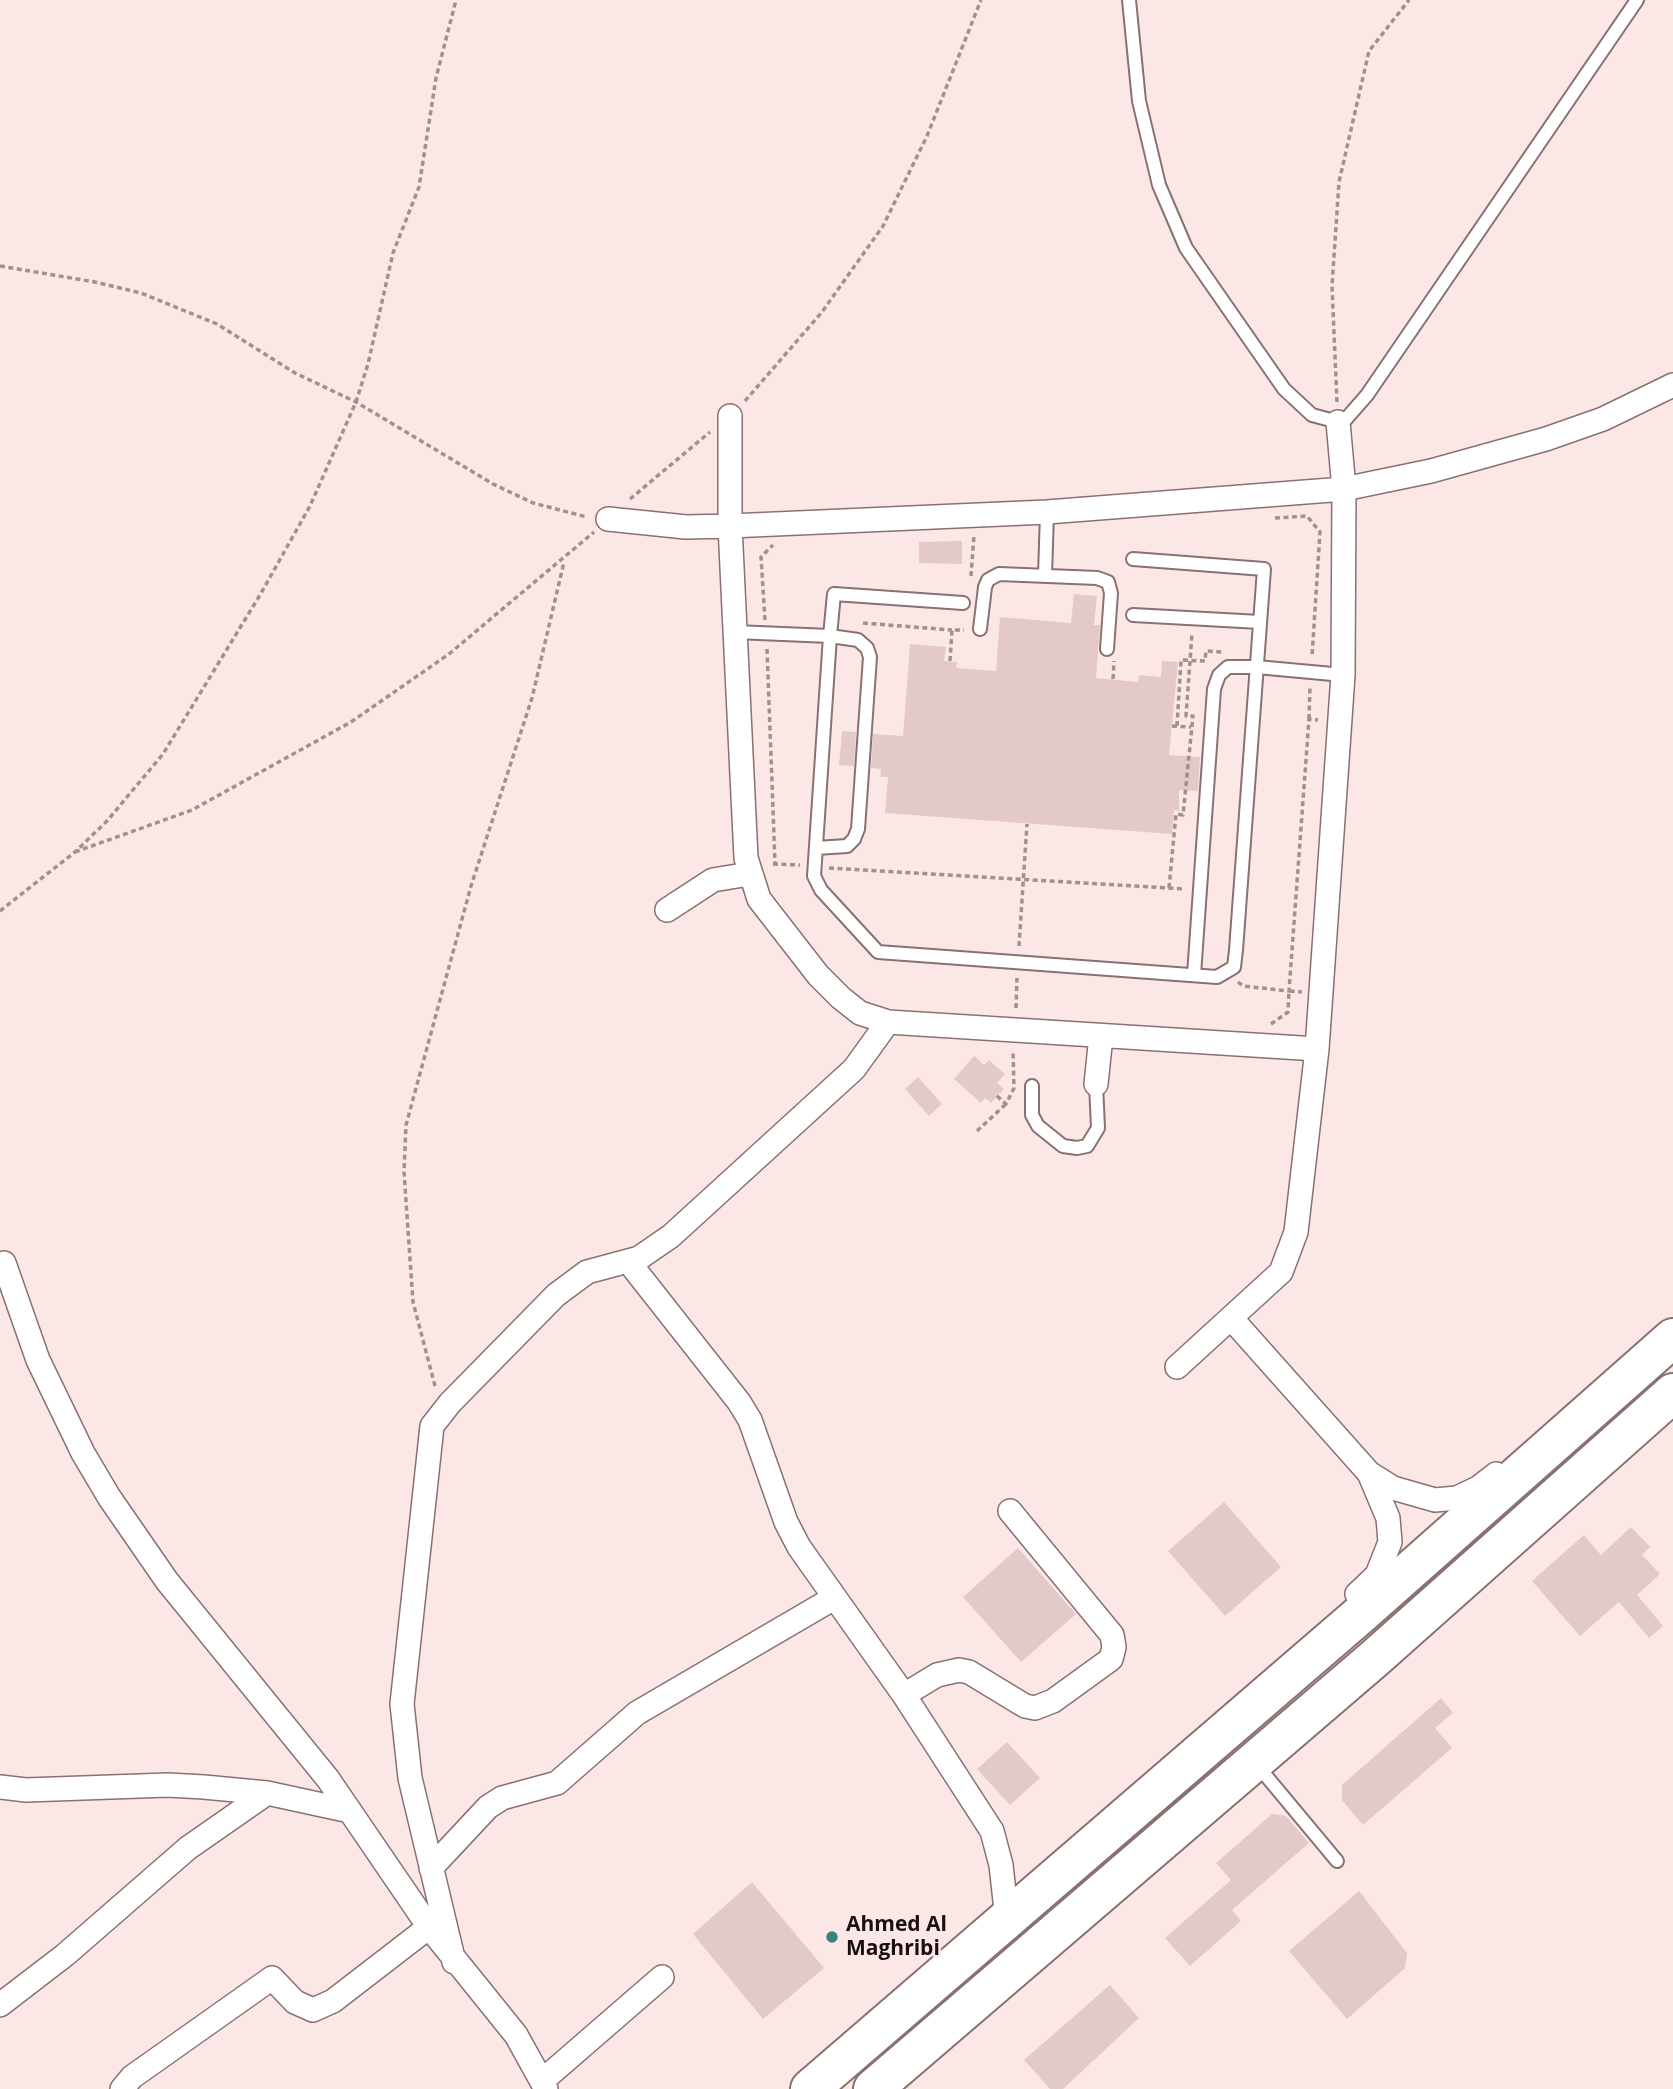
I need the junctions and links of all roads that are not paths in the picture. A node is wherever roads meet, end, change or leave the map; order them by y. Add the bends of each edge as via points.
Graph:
1 (1129, 0) edge
2 (1637, 0) edge
3 (1673, 385) edge
4 (730, 416) road end
5 (1338, 422) junction
6 (1344, 489) junction
7 (1047, 512) junction
8 (608, 519) road end
9 (730, 526) junction
10 (1133, 559) dead end
11 (1045, 576) junction
12 (963, 603) dead end
13 (1133, 615) dead end
14 (1260, 622) junction
15 (981, 629) dead end
16 (735, 632) junction
17 (830, 636) junction
18 (1107, 649) dead end
19 (1257, 661) junction
20 (1343, 675) junction
21 (816, 848) junction
22 (749, 874) junction
23 (667, 910) dead end
24 (1194, 975) junction
25 (888, 1022) junction
26 (1101, 1036) junction
27 (1317, 1049) junction
28 (1096, 1084) joint
29 (1032, 1086) dead end
30 (628, 1261) junction
31 (4, 1264) dead end
32 (1231, 1318) junction
33 (1673, 1338) edge
34 (1177, 1367) dead end
35 (1673, 1393) edge
36 (1562, 1437) junction
37 (1369, 1473) junction
38 (1010, 1511) dead end
39 (834, 1598) junction
40 (1302, 1664) junction
41 (904, 1695) junction
42 (1255, 1762) junction
43 (0, 1787) edge
44 (267, 1793) junction
45 (350, 1811) junction
46 (1337, 1861) dead end
47 (431, 1868) junction
48 (1007, 1919) junction
49 (429, 1927) junction
50 (454, 1962) junction
51 (662, 1977) dead end
52 (0, 2005) edge
53 (544, 2085) edge
54 (122, 2089) edge
55 (810, 2089) edge
56 (873, 2089) edge

1 - 5 lane via 1144,126 1159,185 1186,248 1284,389 1312,415
2 - 5 lane via 1367,395
3 - 6 street via 1603,419 1546,439
4 - 9 street
5 - 6 street
6 - 7 street
6 - 20 street
7 - 9 street
7 - 11 lane
8 - 9 street via 686,527
9 - 16 street
10 - 14 lane via 1264,569
11 - 15 lane via 999,574 988,580
11 - 18 lane via 1108,582
12 - 17 lane via 834,594
13 - 14 lane
14 - 19 lane
16 - 17 lane
16 - 22 street
17 - 21 lane
17 - 21 lane via 858,640 870,657 858,829 847,846
19 - 20 lane
19 - 24 lane via 1228,667 1219,675
19 - 24 lane via 1234,967 1217,977
20 - 27 street
21 - 24 lane via 814,876 821,890 878,952
22 - 23 street via 713,880
22 - 25 street via 777,926 841,999 860,1013
25 - 26 street via 1015,1019
25 - 30 street via 854,1069 671,1236 649,1253
26 - 27 street
26 - 28 street
27 - 32 street via 1293,1243 1281,1272
28 - 29 lane via 1098,1128 1087,1146 1077,1148 1063,1146 1038,1126 1032,1115
30 - 39 street via 739,1402 786,1522
30 - 47 street via 572,1280 432,1426 401,1704 410,1779
31 - 45 street via 38,1360 109,1497 167,1581 289,1728
32 - 34 street
32 - 37 street
33 - 36 highway
35 - 42 highway
36 - 37 street via 1528,1448 1478,1488 1457,1498 1413,1496
36 - 40 highway
37 - 40 street via 1388,1518 1390,1542 1377,1575 1310,1635
38 - 41 street via 1112,1635 1111,1659 1053,1701 1035,1708 959,1670 937,1675
39 - 41 street
39 - 47 street via 637,1713 557,1783 502,1798 488,1807
40 - 48 highway
41 - 48 street via 992,1831
42 - 46 lane
42 - 56 highway
43 - 44 street via 167,1785
44 - 45 street
44 - 52 street via 188,1848
45 - 49 street
47 - 50 street
48 - 55 highway
49 - 50 street
49 - 54 street via 333,2001 313,2010 295,2002 272,1978 132,2077
50 - 53 street via 516,2035
51 - 53 street

